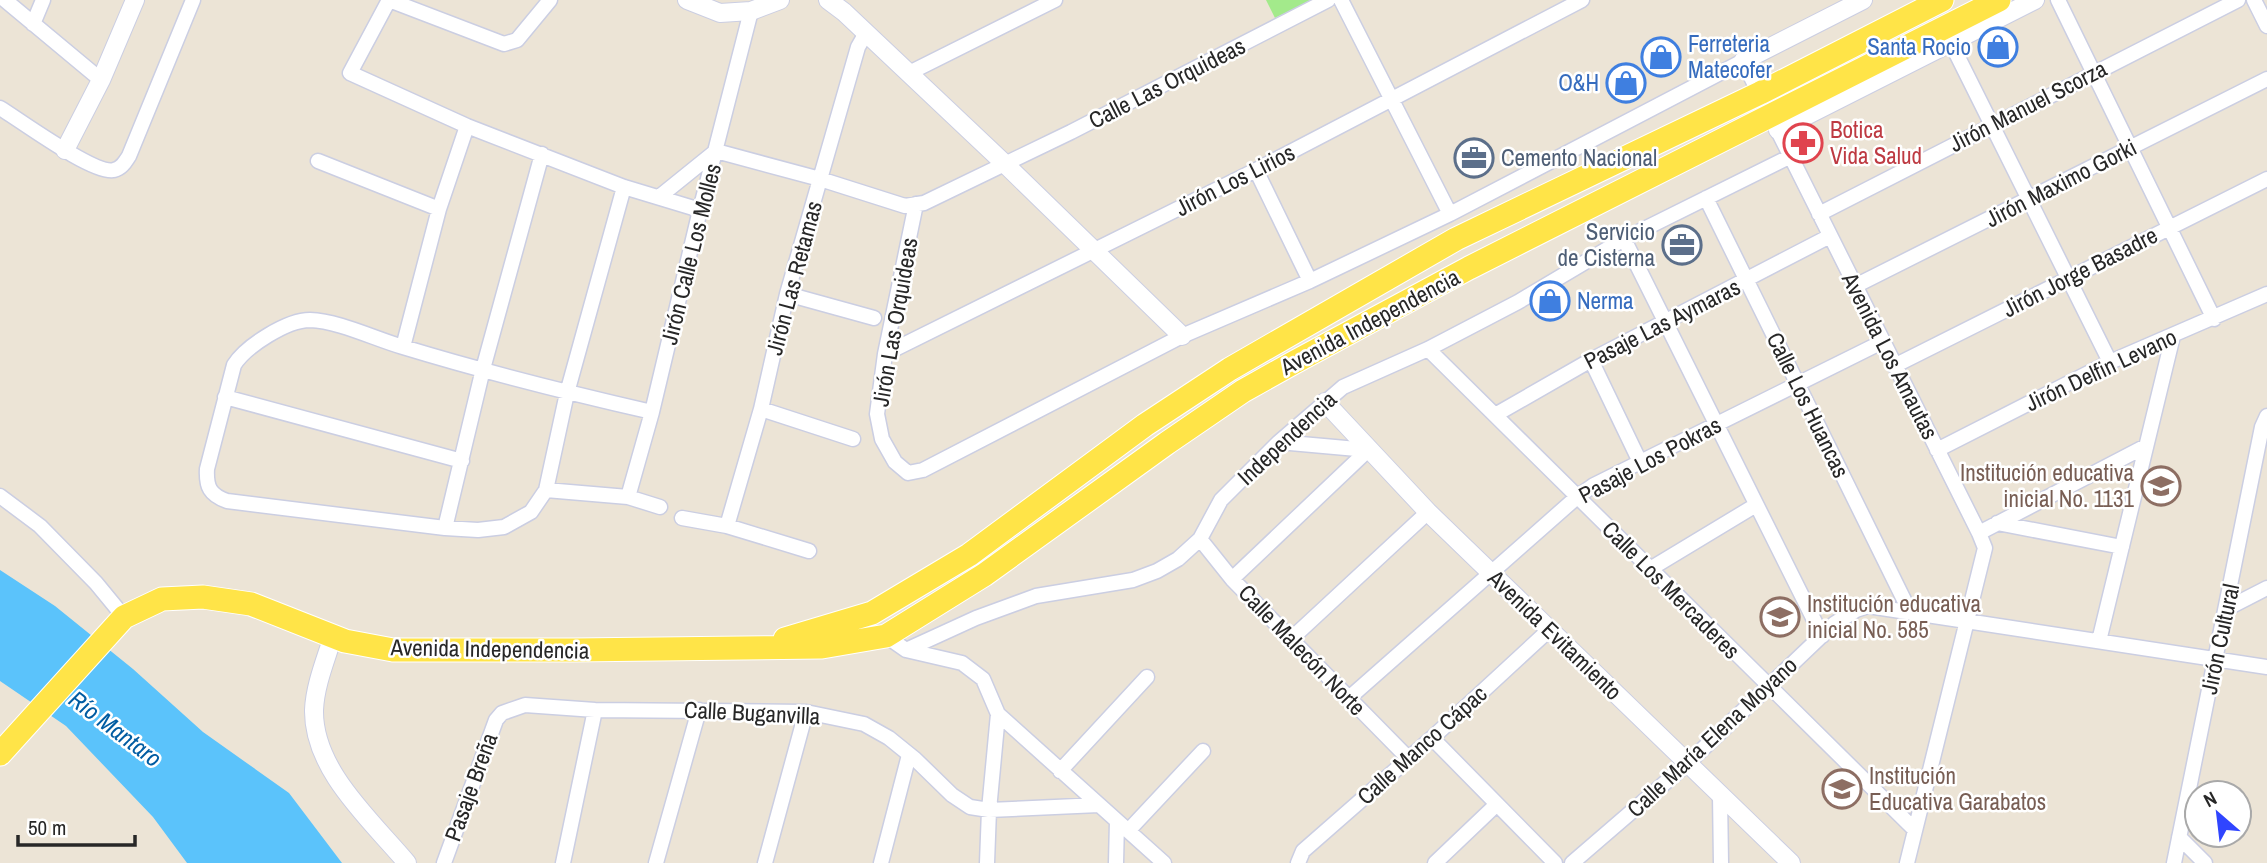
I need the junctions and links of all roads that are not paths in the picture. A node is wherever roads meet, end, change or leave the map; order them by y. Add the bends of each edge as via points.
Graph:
1 (5, 0) edge
2 (43, 0) edge
3 (135, 0) edge
4 (193, 0) edge
5 (389, 0) edge
6 (550, 0) edge
7 (687, 0) edge
8 (780, 0) edge
9 (828, 0) edge
10 (1055, 0) edge
11 (1328, 0) edge
12 (1341, 0) edge
13 (1582, 0) edge
14 (1863, 0) edge
15 (1942, 0) edge
16 (1999, 0) edge
17 (2035, 0) edge
18 (2058, 0) edge
19 (2238, 0) edge
20 (2254, 0) edge
21 (1966, 7) edge
22 (751, 11) junction
23 (33, 24) junction
24 (2267, 26) edge
25 (866, 33) junction
26 (1947, 35) junction
27 (1743, 61) junction
28 (909, 73) junction
29 (2094, 73) junction
30 (2267, 79) edge
31 (101, 80) junction
32 (1760, 93) junction
33 (1392, 99) junction
34 (0, 108) edge
35 (1774, 123) junction
36 (1992, 125) junction
37 (467, 126) junction
38 (2130, 148) junction
39 (65, 150) junction
40 (716, 151) junction
41 (542, 154) junction
42 (1791, 156) junction
43 (318, 161) dead end
44 (1005, 164) junction
45 (1256, 170) junction
46 (820, 179) junction
47 (2267, 179) edge
48 (624, 187) junction
49 (659, 197) junction
50 (1706, 198) junction
51 (2029, 199) junction
52 (916, 204) junction
53 (439, 209) junction
54 (700, 210) junction
55 (1450, 214) junction
56 (1819, 214) junction
57 (2169, 228) junction
58 (1830, 236) junction
59 (1624, 239) junction
60 (1093, 250) junction
61 (2069, 278) junction
62 (1747, 280) junction
63 (1310, 281) junction
64 (1855, 286) junction
65 (2267, 294) edge
66 (787, 295) junction
67 (874, 318) dead end
68 (2214, 319) junction
69 (1665, 322) junction
70 (2173, 336) junction
71 (1182, 337) junction
72 (1882, 342) junction
73 (404, 347) junction
74 (1428, 349) junction
75 (885, 354) junction
76 (1591, 360) junction
77 (2110, 362) junction
78 (1894, 366) junction
79 (483, 369) junction
80 (1798, 384) junction
81 (567, 393) junction
82 (225, 397) junction
83 (1325, 402) junction
84 (761, 409) junction
85 (652, 412) junction
86 (1495, 415) junction
87 (1716, 424) junction
88 (2265, 427) edge
89 (853, 439) dead end
90 (1279, 442) junction
91 (2146, 446) junction
92 (1368, 450) junction
93 (1937, 450) junction
94 (462, 461) junction
95 (1640, 462) junction
96 (545, 490) junction
97 (0, 496) edge
98 (628, 497) junction
99 (1577, 497) junction
100 (1756, 505) junction
101 (660, 507) dead end
102 (1428, 512) junction
103 (682, 518) dead end
104 (1997, 523) junction
105 (727, 526) junction
106 (445, 528) junction
107 (1979, 533) junction
108 (1199, 539) junction
109 (2122, 547) junction
110 (809, 551) dead end
111 (1650, 569) junction
112 (1491, 573) junction
113 (1232, 579) junction
114 (2267, 588) edge
115 (2226, 609) junction
116 (1910, 612) junction
117 (1967, 620) junction
118 (119, 622) junction
119 (1549, 630) junction
120 (333, 636) junction
121 (886, 636) junction
122 (1822, 636) junction
123 (1291, 639) junction
124 (2099, 641) junction
125 (758, 647) junction
126 (906, 650) junction
127 (2216, 659) junction
128 (2267, 667) edge
129 (1147, 677) dead end
130 (1768, 686) junction
131 (1349, 698) junction
132 (594, 710) junction
133 (699, 710) junction
134 (806, 712) junction
135 (502, 713) joint
136 (998, 714) junction
137 (1432, 737) junction
138 (1203, 751) dead end
139 (0, 754) edge
140 (909, 755) junction
141 (1408, 758) junction
142 (1688, 763) junction
143 (1060, 771) junction
144 (1720, 796) junction
145 (1099, 804) junction
146 (1497, 804) junction
147 (989, 810) junction
148 (1117, 821) junction
149 (1915, 830) junction
150 (1128, 831) junction
151 (2179, 837) junction
152 (1298, 862) edge
153 (407, 863) edge
154 (444, 863) edge
155 (563, 863) edge
156 (656, 863) edge
157 (765, 863) edge
158 (881, 863) edge
159 (987, 863) edge
160 (1116, 863) edge
161 (1164, 863) edge
162 (1435, 863) edge
163 (1555, 863) edge
164 (1572, 863) edge
165 (1721, 863) edge
166 (1791, 863) edge
167 (1907, 863) edge
168 (2174, 863) edge
169 (2205, 863) edge

1 - 23 street
2 - 23 street
3 - 31 street
4 - 39 street via 123,165 101,170
5 - 6 street via 504,44 517,40
5 - 37 street via 350,73
7 - 22 street via 720,13
8 - 22 street
9 - 25 street
10 - 28 street
11 - 44 street, Calle Las Orquideas
12 - 33 street
13 - 33 street, Jirón Los Lirios
14 - 27 street
15 - 32 main road, Avenida Independencia
16 - 21 main road, Avenida Independencia
17 - 26 street, Avenida Independencia
18 - 29 street
19 - 29 street, Jirón Manuel Scorza
20 - 24 street
21 - 26 main road, Avenida Independencia
22 - 40 street, Jirón Calle Los Molles
23 - 31 street
25 - 28 street
25 - 46 street, Jirón Las Retamas
26 - 35 main road, Avenida Independencia
26 - 36 street
27 - 32 street, Avenida Los Amautas
27 - 55 street
28 - 44 street
29 - 36 street, Jirón Manuel Scorza
29 - 38 street
30 - 38 street, Jirón Maximo Gorki
31 - 39 street
32 - 35 street, Avenida Los Amautas
32 - 125 main road, Avenida Independencia via 1457,239 1280,339 1145,425 969,555 872,613
33 - 45 street, Jirón Los Lirios
33 - 55 street
34 - 39 street
35 - 42 street, Avenida Los Amautas
35 - 121 main road, Avenida Independencia via 1469,268 1243,391 984,575
36 - 51 street
36 - 56 street, Jirón Manuel Scorza
37 - 41 street
37 - 53 street
38 - 51 street, Jirón Maximo Gorki
38 - 57 street
40 - 46 street, Jirón Las Orquideas
40 - 49 street
40 - 54 street, Jirón Calle Los Molles
41 - 48 street
41 - 79 street
42 - 50 street, Independencia
42 - 56 street, Avenida Los Amautas
43 - 53 street
44 - 52 street
44 - 60 street
45 - 60 street, Jirón Los Lirios
45 - 63 street
46 - 52 street, Jirón Las Orquideas via 905,206
46 - 66 street, Jirón Las Retamas
47 - 57 street, Jirón Jorge Basadre
48 - 49 street
48 - 81 street
49 - 54 street
50 - 59 street, Independencia
50 - 62 street, Calle Los Huancas
51 - 61 street
51 - 64 street, Jirón Maximo Gorki
52 - 75 street, Jirón Las Orquideas
53 - 73 street
54 - 85 street, Jirón Calle Los Molles
55 - 63 street
56 - 58 street, Avenida Los Amautas
57 - 61 street, Jirón Jorge Basadre
57 - 68 street
58 - 62 street, Pasaje Las Aymaras
58 - 64 street, Avenida Los Amautas
59 - 69 street
59 - 74 street, Independencia
60 - 71 street
60 - 75 street, Jirón Los Lirios
61 - 77 street
61 - 78 street, Jirón Jorge Basadre
62 - 69 street, Pasaje Las Aymaras
62 - 80 street, Calle Los Huancas
63 - 71 street
64 - 72 street, Avenida Los Amautas
65 - 68 street, Jirón Delfin Levano
66 - 67 street
66 - 84 street, Jirón Las Retamas
68 - 70 street, Jirón Delfin Levano
69 - 76 street, Pasaje Las Aymaras
69 - 87 street
70 - 77 street, Jirón Delfin Levano
70 - 91 street
71 - 75 street, Jirón Las Orquideas via 923,470 908,473 895,462 882,439 877,414
72 - 78 street, Avenida Los Amautas
72 - 80 street, Pasaje Los Pokras
73 - 79 street
73 - 82 street via 325,322 296,322 242,353
74 - 83 street, Independencia via 1343,387
74 - 86 street, Calle Los Mercaderes
76 - 86 street, Pasaje Las Aymaras
76 - 95 street
77 - 93 street, Jirón Delfin Levano
78 - 93 street, Avenida Los Amautas
79 - 81 street
79 - 94 street
80 - 87 street, Pasaje Los Pokras
80 - 116 street, Calle Los Huancas
81 - 85 street
81 - 96 street
82 - 94 street
82 - 106 street via 207,469 206,481 216,497
83 - 90 street, Independencia
83 - 92 street, Avenida Evitamiento
84 - 89 street
84 - 105 street, Jirón Las Retamas
85 - 98 street, Jirón Calle Los Molles
86 - 99 street, Calle Los Mercaderes
87 - 95 street, Pasaje Los Pokras
87 - 100 street
88 - 115 street, Jirón Cultural
90 - 92 street
90 - 108 street, Independencia via 1221,500
91 - 104 street
91 - 109 street
92 - 102 street, Avenida Evitamiento
92 - 113 street
93 - 107 street, Avenida Los Amautas
94 - 106 street
95 - 99 street, Pasaje Los Pokras
96 - 98 street
96 - 106 street via 531,512 504,527
97 - 118 street via 40,526 96,583
98 - 101 street
99 - 111 street, Calle Los Mercaderes
99 - 112 street, Pasaje Los Pokras
100 - 111 street
100 - 122 street
102 - 112 street, Avenida Evitamiento
102 - 123 street
103 - 105 street
104 - 107 street
104 - 109 street
105 - 110 street
107 - 117 street, Avenida Los Amautas via 1984,548
108 - 113 street, Calle Malecón Norte
108 - 126 street, Independencia via 1157,571 1133,580 1036,596
109 - 124 street
111 - 130 street, Calle Los Mercaderes
112 - 119 street, Avenida Evitamiento
112 - 131 street, Pasaje Los Pokras
113 - 123 street, Calle Malecón Norte
114 - 115 street
115 - 127 street, Jirón Cultural
116 - 117 street, Calle María Elena Moyano
116 - 122 street, Calle María Elena Moyano via 1868,606
117 - 124 street, Calle María Elena Moyano
117 - 149 street, Avenida Los Amautas
118 - 120 main road, Avenida Independencia via 162,599 204,597 251,604
118 - 139 main road
119 - 137 street, Calle Manco Cápac
119 - 142 street, Avenida Evitamiento
120 - 125 main road, Avenida Independencia via 393,650
120 - 153 street via 314,709 319,744 333,776
121 - 125 main road, Avenida Independencia via 822,647
121 - 126 street
122 - 130 street, Calle María Elena Moyano
123 - 131 street, Calle Malecón Norte
124 - 127 street, Calle María Elena Moyano
126 - 136 street via 962,663 983,679
127 - 128 street, Calle María Elena Moyano
127 - 151 street, Jirón Cultural
129 - 143 street
130 - 142 street, Calle María Elena Moyano
130 - 149 street, Calle Los Mercaderes
131 - 141 street, Calle Malecón Norte
132 - 133 street, Calle Buganvilla
132 - 135 street, Calle Buganvilla via 525,705
132 - 155 street
133 - 134 street, Calle Buganvilla
133 - 156 street
134 - 140 street, Calle Buganvilla via 864,724
134 - 157 street
135 - 154 street, Pasaje Breña via 491,731
136 - 143 street
136 - 147 street
137 - 141 street, Calle Manco Cápac
137 - 146 street
138 - 150 street
140 - 147 street, Calle Buganvilla via 952,795 970,807
140 - 158 street
141 - 152 street, Calle Manco Cápac via 1303,851
142 - 144 street, Avenida Evitamiento
142 - 164 street, Calle María Elena Moyano
143 - 145 street
144 - 165 street
144 - 166 street, Avenida Evitamiento
145 - 147 street, Calle Buganvilla
145 - 148 street
146 - 162 street
146 - 163 street
147 - 159 street
148 - 150 street
148 - 160 street
149 - 167 street, Avenida Los Amautas
150 - 161 street
151 - 168 street, Jirón Cultural
151 - 169 street

